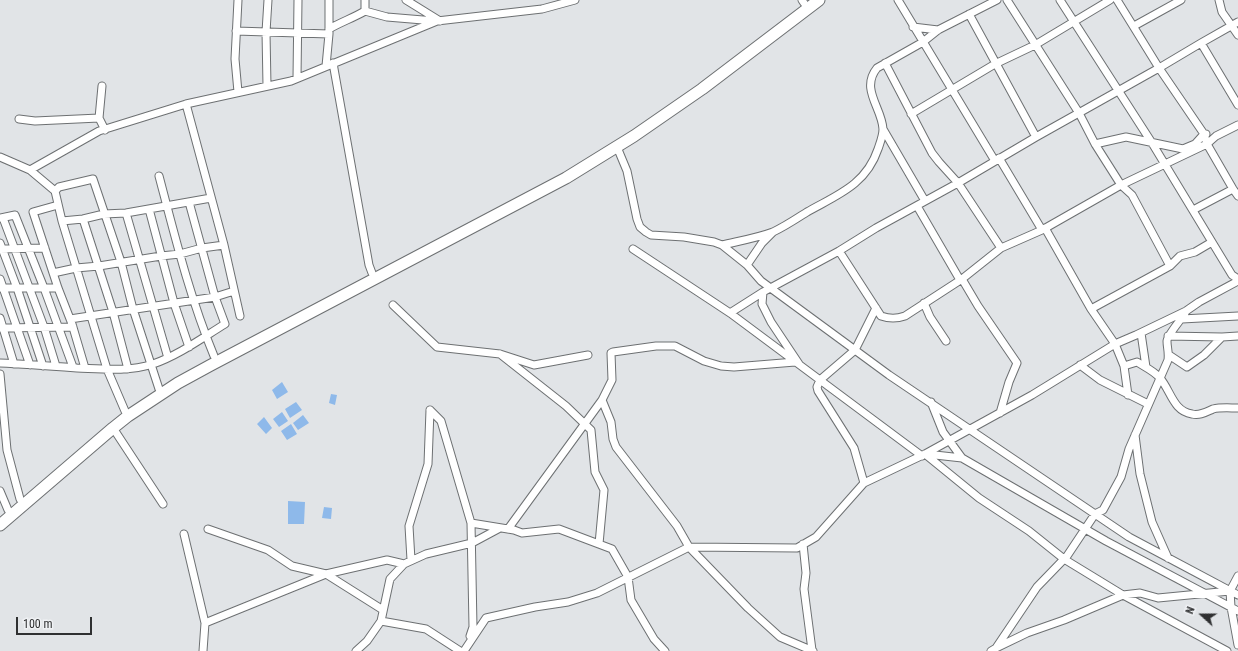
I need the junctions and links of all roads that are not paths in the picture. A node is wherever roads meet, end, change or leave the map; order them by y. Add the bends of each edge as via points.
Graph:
1 (238, 0) edge
2 (268, 0) edge
3 (298, 0) edge
4 (329, 0) edge
5 (365, 0) edge
6 (406, 0) edge
7 (575, 0) edge
8 (819, 0) edge
9 (898, 0) edge
10 (997, 0) edge
11 (1007, 0) edge
12 (1060, 0) edge
13 (1110, 0) edge
14 (1117, 0) edge
15 (1181, 0) edge
16 (1219, 0) edge
17 (804, 1) edge
18 (365, 11) junction
19 (969, 14) junction
20 (439, 21) junction
21 (1074, 21) junction
22 (1235, 24) edge
23 (1134, 26) junction
24 (913, 27) junction
25 (938, 30) junction
26 (236, 31) junction
27 (329, 31) junction
28 (266, 32) junction
29 (297, 33) junction
30 (1238, 35) edge
31 (923, 42) junction
32 (1201, 43) junction
33 (1035, 45) junction
34 (885, 63) junction
35 (995, 64) junction
36 (330, 65) junction
37 (1159, 68) junction
38 (297, 78) junction
39 (102, 86) dead end
40 (267, 86) junction
41 (952, 89) junction
42 (1118, 91) junction
43 (238, 92) junction
44 (186, 104) junction
45 (1238, 104) edge
46 (1079, 113) junction
47 (911, 114) junction
48 (18, 118) dead end
49 (99, 118) junction
50 (1238, 125) edge
51 (883, 129) junction
52 (105, 130) junction
53 (1204, 134) junction
54 (1216, 136) junction
55 (1036, 137) junction
56 (1152, 143) junction
57 (1095, 144) junction
58 (1207, 144) junction
59 (617, 147) junction
60 (0, 157) edge
61 (997, 160) junction
62 (1164, 163) junction
63 (30, 170) junction
64 (160, 176) dead end
65 (958, 183) junction
66 (1121, 185) junction
67 (1233, 189) junction
68 (55, 191) junction
69 (1238, 196) edge
70 (211, 198) junction
71 (925, 201) junction
72 (189, 202) junction
73 (58, 205) junction
74 (167, 206) junction
75 (917, 206) junction
76 (149, 209) junction
77 (1192, 210) junction
78 (126, 213) junction
79 (104, 214) junction
80 (2, 218) edge
81 (83, 219) junction
82 (62, 221) junction
83 (1043, 229) junction
84 (773, 232) junction
85 (1212, 242) junction
86 (224, 245) junction
87 (722, 245) junction
88 (1, 247) edge
89 (45, 248) junction
90 (202, 248) junction
91 (1001, 248) junction
92 (16, 249) junction
93 (28, 249) junction
94 (632, 249) dead end
95 (839, 251) junction
96 (180, 254) junction
97 (161, 256) junction
98 (139, 259) junction
99 (121, 262) junction
100 (747, 265) junction
101 (99, 266) junction
102 (1170, 266) junction
103 (76, 268) junction
104 (53, 273) junction
105 (372, 273) junction
106 (0, 279) edge
107 (961, 279) junction
108 (1235, 280) edge
109 (2, 288) edge
110 (17, 288) junction
111 (30, 288) junction
112 (44, 288) junction
113 (58, 288) junction
114 (771, 289) junction
115 (234, 291) junction
116 (763, 292) junction
117 (215, 297) junction
118 (193, 300) junction
119 (174, 303) junction
120 (924, 303) junction
121 (393, 305) dead end
122 (153, 307) junction
123 (876, 308) junction
124 (133, 309) junction
125 (1091, 309) junction
126 (1186, 311) junction
127 (113, 312) junction
128 (730, 313) junction
129 (92, 315) junction
130 (240, 316) dead end
131 (1238, 316) edge
132 (0, 318) edge
133 (70, 319) junction
134 (1182, 319) junction
135 (1159, 325) junction
136 (17, 327) junction
137 (30, 327) junction
138 (44, 327) junction
139 (58, 327) junction
140 (73, 327) junction
141 (2, 328) edge
142 (1141, 333) junction
143 (1170, 334) junction
144 (206, 336) junction
145 (1238, 336) edge
146 (1222, 337) junction
147 (946, 341) dead end
148 (1115, 344) junction
149 (189, 347) junction
150 (855, 350) junction
151 (500, 354) junction
152 (588, 355) dead end
153 (1169, 355) junction
154 (214, 356) junction
155 (168, 358) junction
156 (0, 363) edge
157 (797, 363) junction
158 (14, 364) junction
159 (152, 364) junction
160 (30, 365) junction
161 (1080, 365) junction
162 (43, 366) junction
163 (56, 366) junction
164 (1124, 366) junction
165 (73, 367) junction
166 (1146, 367) junction
167 (85, 368) junction
168 (128, 369) junction
169 (107, 370) junction
170 (0, 374) edge
171 (1160, 379) junction
172 (820, 380) junction
173 (159, 389) junction
174 (1128, 394) junction
175 (602, 400) junction
176 (931, 402) junction
177 (1148, 404) junction
178 (1238, 408) edge
179 (125, 411) junction
180 (1000, 413) junction
181 (585, 424) junction
182 (112, 428) junction
183 (970, 429) junction
184 (0, 432) edge
185 (1135, 433) junction
186 (950, 440) junction
187 (4, 447) edge
188 (923, 455) junction
189 (962, 458) junction
190 (864, 483) junction
191 (0, 491) edge
192 (20, 500) junction
193 (163, 504) dead end
194 (4, 514) edge
195 (1095, 514) junction
196 (471, 523) junction
197 (0, 525) edge
198 (504, 528) junction
199 (1086, 528) junction
200 (208, 529) dead end
201 (184, 534) dead end
202 (472, 543) junction
203 (599, 544) junction
204 (803, 544) junction
205 (689, 547) junction
206 (1168, 558) junction
207 (1064, 559) junction
208 (411, 560) junction
209 (404, 564) junction
210 (326, 574) junction
211 (628, 576) junction
212 (1238, 576) edge
213 (1234, 591) edge
214 (1205, 594) junction
215 (1123, 595) junction
216 (1238, 595) edge
217 (1235, 609) edge
218 (383, 610) junction
219 (381, 621) junction
220 (205, 623) junction
221 (1238, 645) edge
222 (994, 650) edge
223 (204, 651) edge
224 (356, 651) edge
225 (460, 651) edge
226 (464, 651) edge
227 (665, 651) edge
228 (812, 651) edge
229 (1227, 651) edge

1 - 26 street
2 - 28 street
3 - 29 street
4 - 27 street
5 - 18 street
6 - 20 street
7 - 20 street via 542,10
8 - 59 highway via 702,89
9 - 24 street
10 - 19 street
11 - 33 street
12 - 21 street
13 - 21 street
14 - 23 street
15 - 23 street
16 - 22 street via 1222,12
17 - 105 highway via 698,84 598,152
18 - 20 street via 387,17
18 - 27 street via 337,24
19 - 25 street
19 - 35 street
20 - 36 street
21 - 33 street
21 - 42 street
22 - 30 street
22 - 32 street
23 - 37 street
24 - 25 street
24 - 31 street
25 - 31 street
26 - 28 street
26 - 43 street
27 - 29 street
27 - 36 street
28 - 29 street
28 - 40 street
29 - 38 street
31 - 34 street
31 - 41 street
32 - 37 street
32 - 45 street
33 - 35 street
33 - 46 street
34 - 47 street
34 - 51 street via 873,73 871,82 872,96
35 - 41 street
35 - 55 street
36 - 38 street
36 - 105 street
37 - 42 street
37 - 53 street
38 - 40 street
39 - 49 street
40 - 43 street
41 - 47 street
41 - 61 street
42 - 46 street
42 - 56 street
43 - 44 street
44 - 52 street
44 - 70 street
46 - 55 street
46 - 57 street
47 - 65 street via 938,162
48 - 49 street via 36,121
49 - 52 street
50 - 54 street
51 - 71 street
51 - 84 street via 874,159 862,177 849,188
52 - 63 street
53 - 54 street
53 - 56 street via 1195,144 1183,150
53 - 58 street
54 - 58 street
55 - 61 street
56 - 57 street via 1126,137
56 - 62 street
57 - 66 street
58 - 62 street
58 - 67 street
59 - 87 street via 627,171 640,227 651,234 684,237
59 - 182 highway via 560,182 203,369
60 - 63 street
61 - 65 street
61 - 83 street
62 - 66 street
62 - 77 street
63 - 68 street
64 - 74 street
65 - 71 street
65 - 91 street
66 - 83 street
66 - 102 street via 1132,195
67 - 69 street
67 - 77 street
68 - 73 street
68 - 79 street via 59,187 93,179
70 - 72 street
70 - 86 street
71 - 75 street
72 - 74 street
72 - 90 street
73 - 82 street
73 - 89 street via 33,212
74 - 76 street
74 - 96 street
75 - 95 street
75 - 107 street
76 - 78 street
76 - 97 street
77 - 85 street
78 - 79 street
78 - 98 street
79 - 81 street
79 - 99 street
80 - 92 street
80 - 93 street via 15,215
81 - 82 street
81 - 101 street
82 - 103 street
83 - 91 street
83 - 125 street
84 - 87 street
84 - 100 street
85 - 102 street via 1195,252 1180,256
85 - 108 street
86 - 90 street
86 - 115 street
87 - 100 street
88 - 92 street
88 - 110 street
89 - 93 street
89 - 104 street
90 - 96 street
90 - 117 street
91 - 107 street
92 - 93 street
92 - 111 street
93 - 112 street
94 - 128 street
95 - 114 street
95 - 123 street
96 - 97 street
96 - 118 street
97 - 98 street
97 - 119 street
98 - 99 street
98 - 122 street
99 - 101 street
99 - 124 street
100 - 114 street
101 - 103 street
101 - 127 street
102 - 125 street
103 - 104 street
103 - 129 street
104 - 113 street
105 - 154 highway
106 - 109 street
107 - 120 street
107 - 180 street via 1018,363 1009,382
108 - 126 street
109 - 110 street
109 - 136 street
110 - 111 street
110 - 137 street
111 - 112 street
111 - 138 street
112 - 113 street
112 - 139 street
113 - 133 street
114 - 116 street
114 - 150 street
115 - 117 street
115 - 130 street
116 - 128 street
116 - 157 street via 762,304
117 - 118 street
117 - 144 street via 225,324
118 - 119 street
118 - 144 street
119 - 122 street
119 - 149 street
120 - 123 street via 905,316 895,319 881,316
120 - 147 street
121 - 151 street via 438,346
122 - 124 street
122 - 155 street
123 - 150 street
124 - 127 street
124 - 159 street
125 - 148 street
126 - 134 street
126 - 135 street
127 - 129 street
127 - 168 street
128 - 157 street
129 - 133 street
129 - 169 street
131 - 134 street
132 - 141 street
133 - 140 street
134 - 143 street
135 - 142 street
135 - 143 street
136 - 137 street
136 - 141 street
136 - 160 street
137 - 138 street
137 - 162 street
138 - 139 street
138 - 163 street
139 - 140 street
139 - 165 street
140 - 167 street
141 - 158 street
142 - 148 street
142 - 166 street
143 - 146 street
143 - 153 street via 1167,341
144 - 149 street
144 - 154 street
145 - 146 street
146 - 153 street via 1204,356 1187,367
148 - 161 street
148 - 164 street
149 - 155 street
150 - 172 street
150 - 176 street
151 - 152 street via 534,365
151 - 181 street
153 - 171 street
154 - 173 highway
155 - 159 street
156 - 158 street
157 - 172 street
157 - 175 street via 721,366 704,361 675,346 613,352 612,380
158 - 160 street
159 - 168 street
159 - 173 street
160 - 162 street
161 - 174 street via 1100,380
161 - 180 street
162 - 163 street
163 - 165 street
164 - 166 street via 1137,362
164 - 174 street
165 - 167 street
166 - 171 street
167 - 169 street
168 - 169 street
169 - 179 street
170 - 187 street
171 - 177 street
171 - 178 street via 1182,411 1198,415 1218,408
172 - 188 street
172 - 190 street via 818,391 854,448
173 - 179 highway
174 - 177 street
175 - 181 street
175 - 205 street via 611,422 616,447 678,526
176 - 183 street
176 - 186 street via 943,432
177 - 185 street
179 - 192 highway
180 - 183 street
181 - 198 street
181 - 203 street via 591,430 596,472 604,490
182 - 193 street
182 - 197 highway
183 - 186 street
183 - 195 street
184 - 187 street
185 - 195 street via 1121,477 1103,510
185 - 206 street via 1140,474 1152,522
186 - 188 street
186 - 189 street
187 - 192 street
188 - 189 street
188 - 190 street
188 - 207 street
189 - 199 street
190 - 204 street via 816,537
191 - 194 street
192 - 194 highway
195 - 199 street
195 - 206 street via 1129,537
196 - 198 street
196 - 202 street
196 - 208 street via 441,421 430,410 428,464 409,526
198 - 202 street
198 - 203 street via 522,533 560,529
199 - 207 street
199 - 214 street
200 - 210 street via 268,550 292,566
201 - 220 street
202 - 208 street
202 - 226 street via 474,627
203 - 211 street via 612,549
204 - 205 street via 798,548
204 - 228 street via 806,572 804,588
205 - 211 street
205 - 228 street via 748,608 780,636
206 - 213 street
207 - 215 street
207 - 222 street via 1037,587
208 - 209 street
209 - 210 street via 387,560
209 - 218 street via 390,579
210 - 218 street
210 - 220 street
211 - 226 street via 597,593 568,602 486,618
211 - 227 street via 631,600 654,639
212 - 213 street
213 - 214 street
213 - 216 street
213 - 217 street
214 - 215 street via 1158,598 1140,593
214 - 217 street
215 - 222 street via 1027,633
215 - 229 street
217 - 221 street
218 - 219 street
219 - 224 street via 367,641
219 - 225 street via 426,630
220 - 223 street

